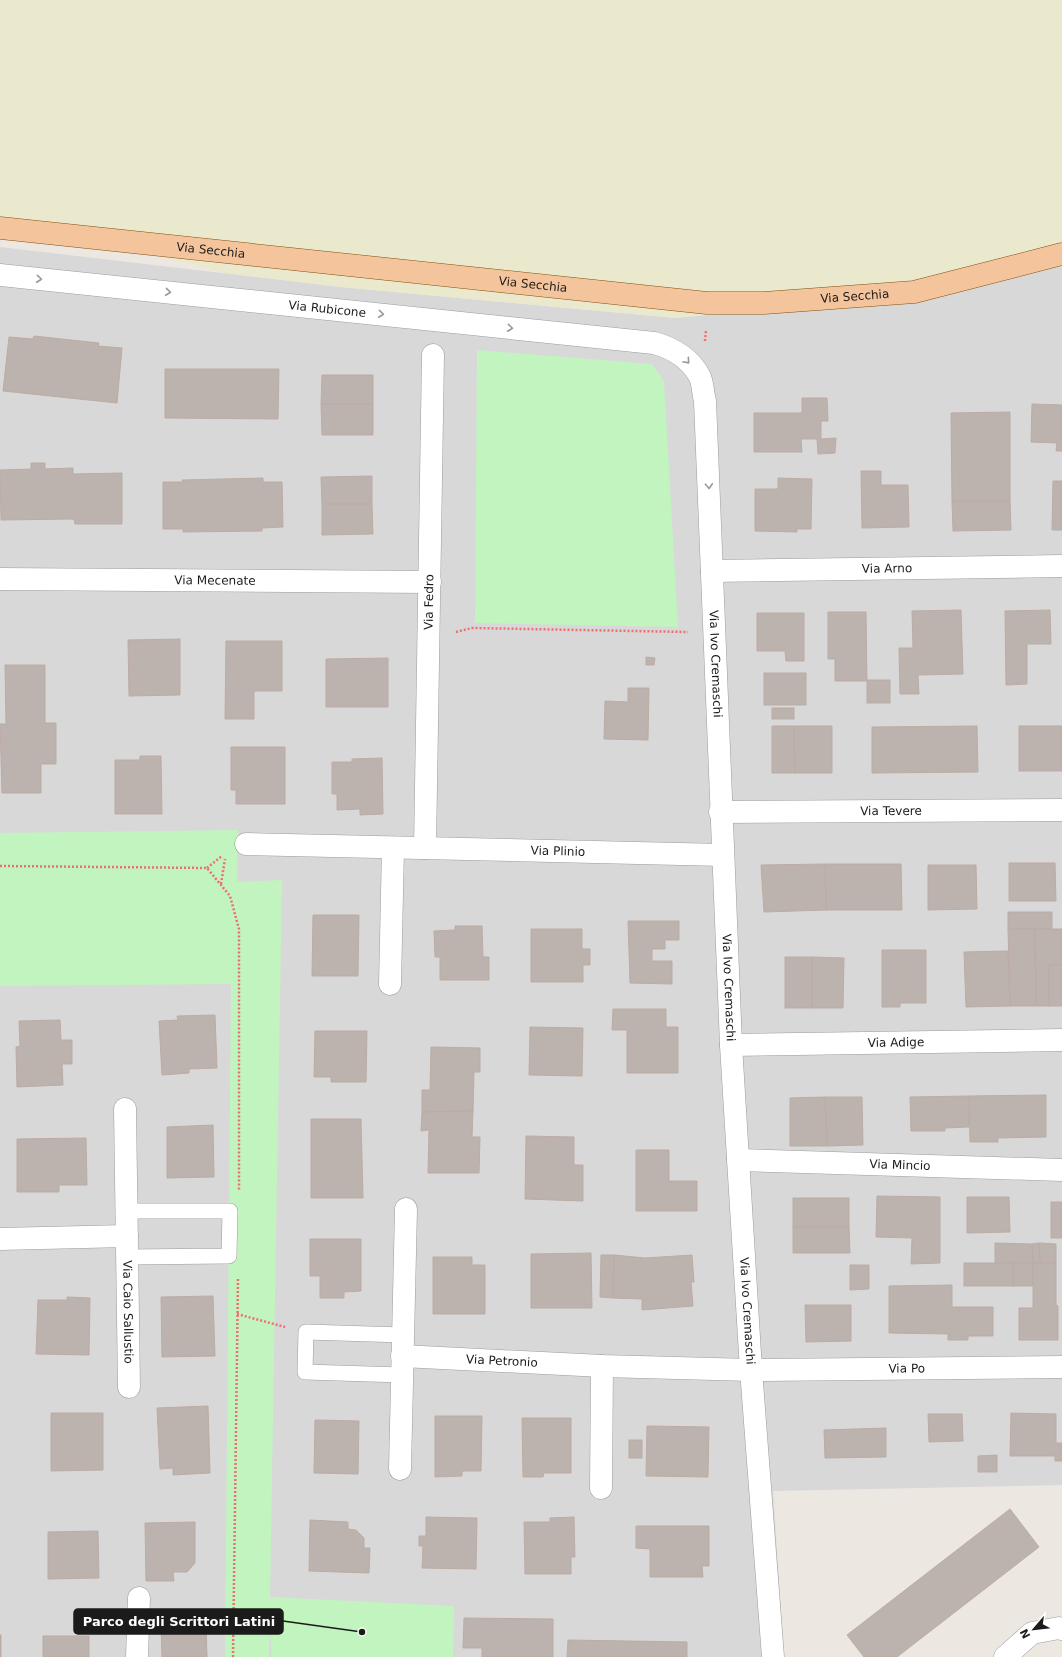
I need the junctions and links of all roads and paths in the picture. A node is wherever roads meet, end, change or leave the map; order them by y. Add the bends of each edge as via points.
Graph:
1 (0, 228) edge
2 (1062, 254) edge
3 (0, 275) edge
4 (654, 343) joint
5 (433, 355) dead end
6 (1062, 566) edge
7 (712, 571) junction
8 (0, 579) edge
9 (430, 582) junction
10 (715, 632) junction
11 (429, 639) junction
12 (1062, 810) edge
13 (720, 812) junction
14 (246, 844) dead end
15 (393, 848) junction
16 (425, 848) junction
17 (723, 855) junction
18 (0, 866) edge
19 (207, 868) junction
20 (220, 884) junction
21 (390, 984) dead end
22 (1062, 1040) edge
23 (731, 1045) junction
24 (125, 1109) dead end
25 (738, 1160) junction
26 (1062, 1170) edge
27 (239, 1193) dead end
28 (406, 1209) dead end
29 (126, 1211) junction
30 (0, 1239) edge
31 (127, 1246) junction
32 (238, 1276) dead end
33 (237, 1314) junction
34 (306, 1332) junction
35 (402, 1356) junction
36 (602, 1366) junction
37 (1062, 1367) edge
38 (751, 1370) junction
39 (129, 1387) dead end
40 (400, 1469) dead end
41 (600, 1488) dead end
42 (139, 1598) dead end
43 (1062, 1629) edge
44 (137, 1657) edge
45 (233, 1657) edge
46 (773, 1657) edge
47 (1005, 1657) edge

1 - 2 main road, Via Secchia via 707,303 764,303 914,292
3 -> 4 street, Via Rubicone
4 -> 7 street, Via Ivo Cremaschi via 670,348 685,358 700,377 705,401
5 - 9 street, Via Fedro
6 - 7 street, Via Arno
7 - 10 street, Via Ivo Cremaschi
8 - 9 street, Via Mecenate
9 - 11 street, Via Fedro
10 - 11 path via 472,628
10 - 13 street, Via Ivo Cremaschi
11 - 16 street, Via Fedro
12 - 13 street, Via Tevere
13 - 17 street, Via Ivo Cremaschi
14 - 15 street, Via Plinio
15 - 16 street, Via Plinio
15 - 21 street
16 - 17 street, Via Plinio
17 - 23 street, Via Ivo Cremaschi
18 - 19 path
19 - 20 path
19 - 20 path via 226,852
20 - 27 path via 230,896 239,929
22 - 23 street, Via Adige
23 - 25 street, Via Ivo Cremaschi
24 - 29 street, Via Caio Sallustio
25 - 26 street, Via Mincio
25 - 38 street, Via Ivo Cremaschi
28 - 35 street
29 - 31 street, Via Caio Sallustio
29 - 31 lane via 230,1211 229,1256
30 - 31 street
31 - 39 street, Via Caio Sallustio
32 - 33 path
33 - 34 path
33 - 45 path
34 - 35 lane
34 - 35 lane via 305,1372
35 - 36 street, Via Petronio
35 - 40 street
36 - 38 street, Via Petronio
36 - 41 street
37 - 38 street, Via Po
38 - 46 street, Via Ivo Cremaschi
42 - 44 street
43 - 47 street via 1032,1633

